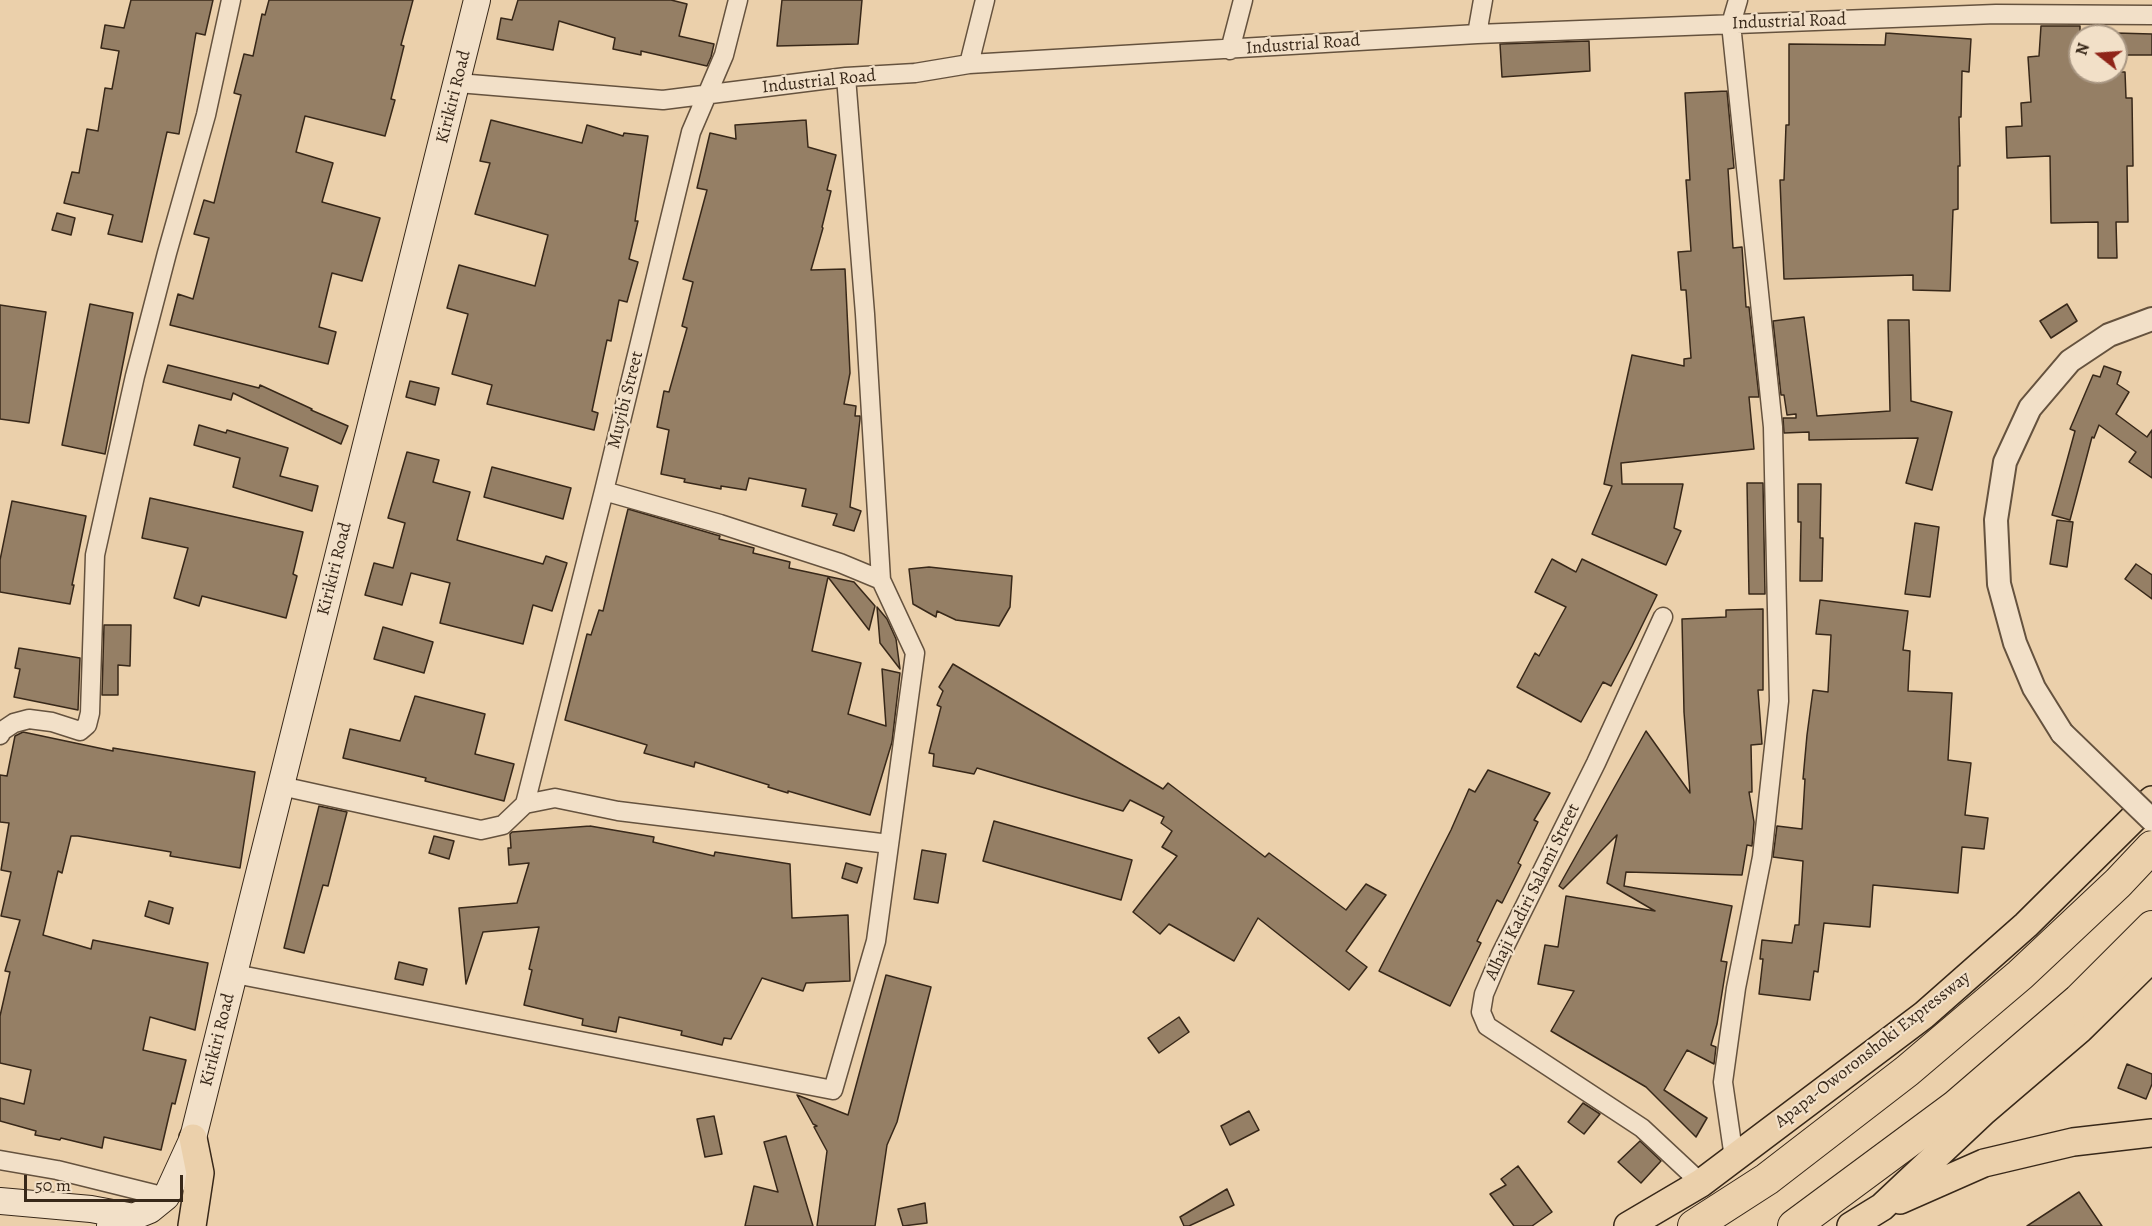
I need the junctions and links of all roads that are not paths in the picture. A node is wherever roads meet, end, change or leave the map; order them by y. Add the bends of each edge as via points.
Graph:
1 (231, 0) edge
2 (477, 0) edge
3 (738, 0) edge
4 (985, 0) edge
5 (1243, 0) edge
6 (1484, 0) edge
7 (1738, 0) edge
8 (1998, 7) edge
9 (2152, 15) edge
10 (1731, 24) junction
11 (1477, 34) junction
12 (1230, 50) junction
13 (969, 64) junction
14 (846, 77) junction
15 (458, 82) junction
16 (706, 94) junction
17 (2152, 319) edge
18 (604, 491) junction
19 (881, 580) junction
20 (1663, 616) dead end
21 (0, 735) edge
22 (280, 786) junction
23 (2152, 800) edge
24 (525, 804) junction
25 (2152, 820) edge
26 (889, 844) junction
27 (2152, 847) edge
28 (2152, 927) edge
29 (2152, 958) edge
30 (235, 974) junction
31 (2152, 1133) edge
32 (194, 1138) junction
33 (1734, 1158) junction
34 (0, 1160) edge
35 (1701, 1183) junction
36 (166, 1197) junction
37 (0, 1201) edge
38 (1882, 1207) junction
39 (135, 1217) junction
40 (1800, 1223) edge
41 (110, 1226) edge
42 (192, 1226) edge
43 (1628, 1226) edge
44 (1694, 1226) edge
45 (1851, 1226) edge

1 - 21 street via 206,116 135,376 95,555 87,725 80,731 29,719 15,723
2 - 15 main road, Kirikiri Road
3 - 16 street, Muyibi Street via 724,55
4 - 13 street
5 - 12 street
6 - 11 street
7 - 10 street
8 - 9 street, Industrial Road
8 - 10 street, Industrial Road
10 - 11 street, Industrial Road
10 - 33 street via 1773,427 1779,701 1762,857 1736,988 1723,1082
11 - 12 street, Industrial Road
12 - 13 street, Industrial Road
13 - 14 street, Industrial Road
14 - 16 street, Industrial Road
14 - 19 street
15 - 16 street, Industrial Road via 663,100
15 - 22 main road, Kirikiri Road
16 - 18 street, Muyibi Street via 691,132
17 - 25 street, bridge via 2109,335 2070,361 2030,408 2005,462 1996,520 1999,584 2015,643 2034,688 2062,733
18 - 19 street via 840,562
18 - 24 street, Muyibi Street
19 - 26 street via 915,653
20 - 35 street, Alhaji Kadiri Salami Street via 1596,763 1501,954 1484,994 1481,1012 1487,1026 1642,1128
22 - 24 street via 482,831 503,825
22 - 30 main road, Kirikiri Road
23 - 33 main road, Apapa-Oworonshoki Expressway via 2026,925 1924,1015
24 - 26 street via 555,798 618,811
26 - 30 street via 876,941 833,1090
27 - 44 highway, Apapa-Oworonshoki Expressway via 2020,975 1907,1071 1767,1179
28 - 40 highway via 2079,1000 1956,1106
29 - 38 main road via 2080,1029 1984,1111
30 - 32 main road, Kirikiri Road
31 - 38 main road via 2073,1142 1984,1163
32 - 36 main road, Kirikiri Road
32 - 42 main road via 200,1173
33 - 35 main road, Apapa-Oworonshoki Expressway
34 - 36 street via 68,1172
35 - 43 main road, Apapa-Oworonshoki Expressway
36 - 39 main road
37 - 39 main road
38 - 45 main road
39 - 41 main road

